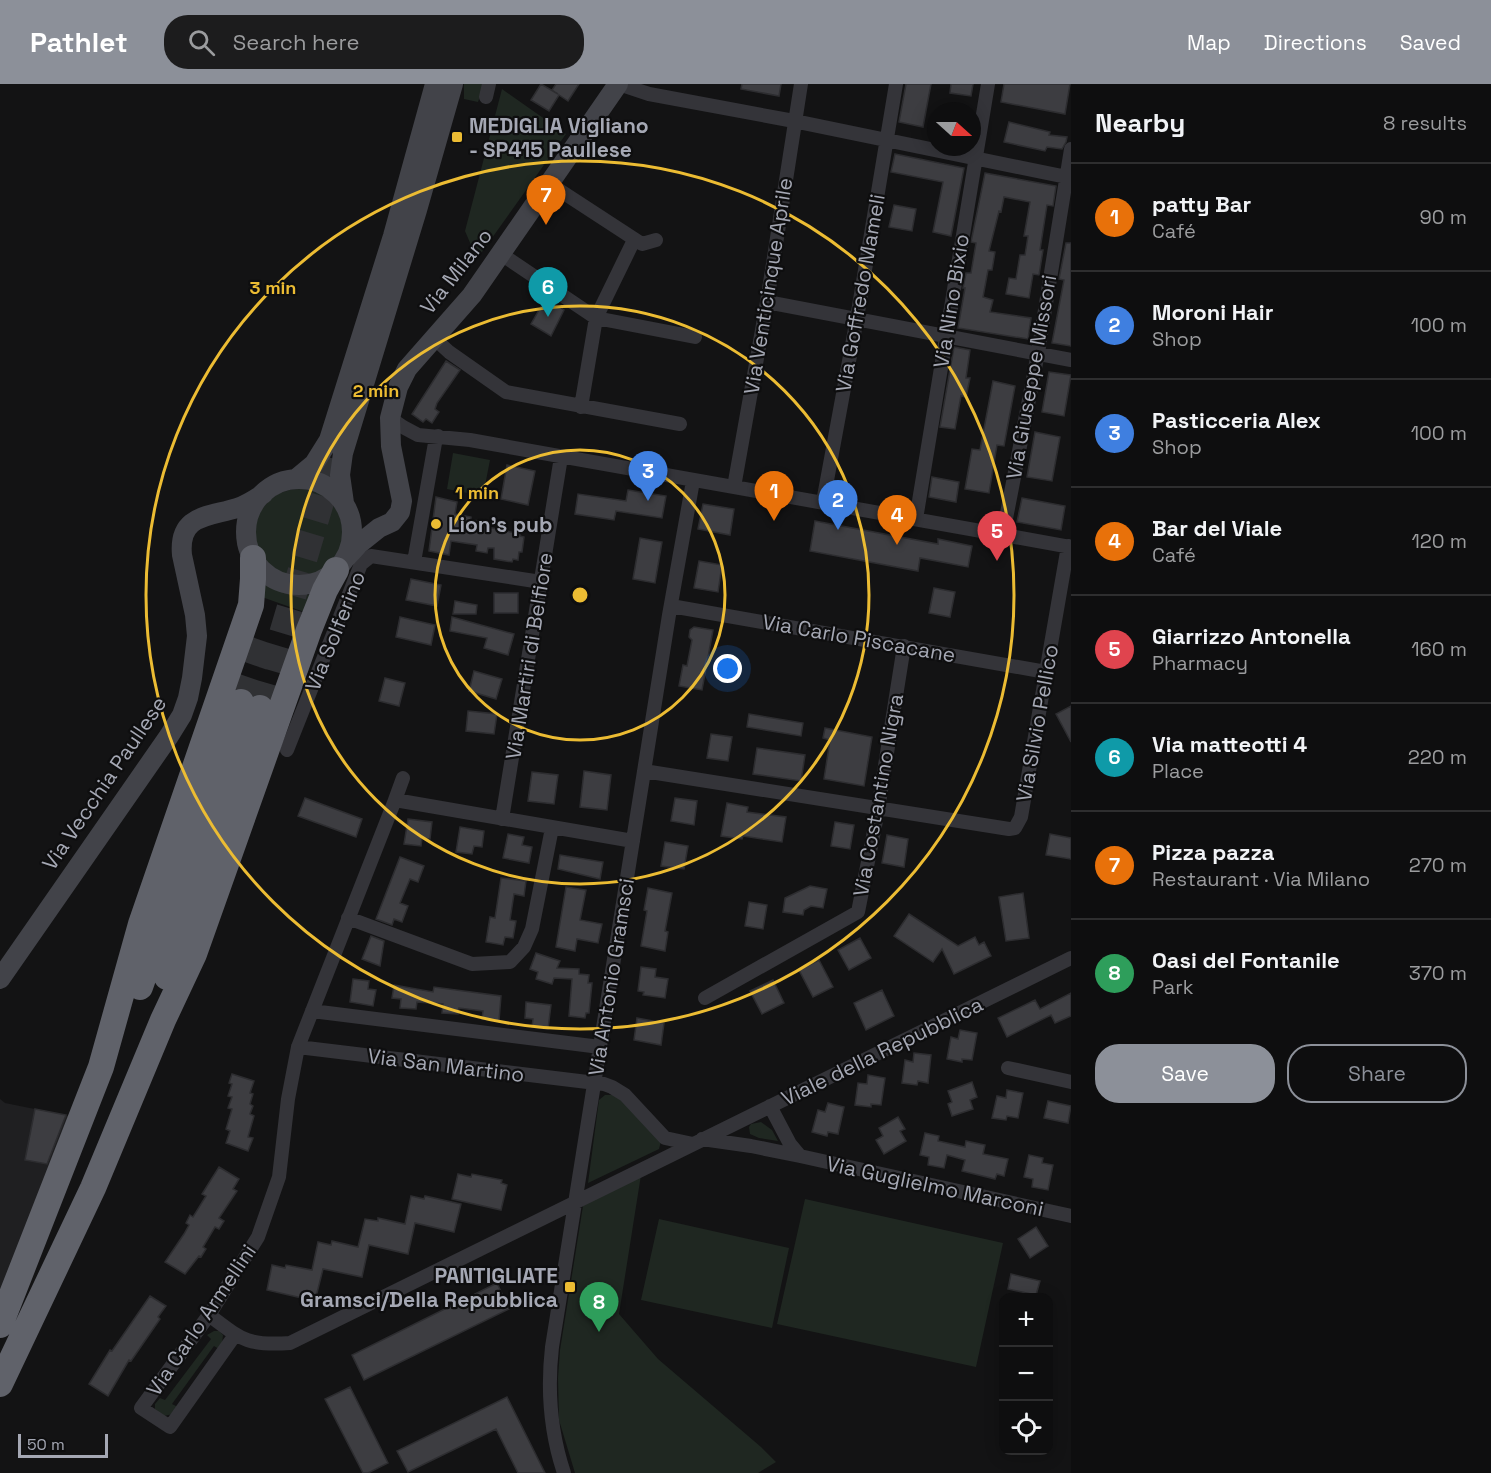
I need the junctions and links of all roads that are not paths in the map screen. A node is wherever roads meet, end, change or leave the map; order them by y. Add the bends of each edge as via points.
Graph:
1 (435, 84) edge
2 (453, 84) edge
3 (618, 84) edge
4 (801, 84) edge
5 (896, 84) edge
6 (988, 84) edge
7 (795, 121) junction
8 (886, 141) junction
9 (1071, 149) edge
10 (974, 158) junction
11 (1069, 178) edge
12 (550, 184) junction
13 (634, 240) junction
14 (656, 240) dead end
15 (501, 254) junction
16 (767, 302) junction
17 (596, 318) junction
18 (857, 318) junction
19 (946, 336) junction
20 (695, 337) dead end
21 (434, 338) junction
22 (1038, 353) junction
23 (1071, 360) edge
24 (581, 406) junction
25 (390, 418) junction
26 (680, 424) dead end
27 (418, 435) junction
28 (438, 436) junction
29 (391, 446) junction
30 (561, 457) junction
31 (296, 479) junction
32 (693, 481) junction
33 (734, 487) junction
34 (262, 494) junction
35 (823, 502) junction
36 (345, 506) junction
37 (220, 513) junction
38 (916, 519) junction
39 (379, 528) junction
40 (1003, 534) junction
41 (1069, 546) edge
42 (250, 548) junction
43 (414, 562) junction
44 (341, 565) junction
45 (541, 582) junction
46 (671, 606) junction
47 (903, 646) junction
48 (1046, 672) junction
49 (287, 750) dead end
50 (644, 771) junction
51 (403, 778) dead end
52 (395, 800) junction
53 (878, 809) junction
54 (502, 819) junction
55 (552, 828) junction
56 (633, 841) junction
57 (348, 918) junction
58 (1071, 958) edge
59 (0, 980) edge
60 (705, 998) dead end
61 (312, 1011) junction
62 (298, 1047) junction
63 (600, 1047) junction
64 (1008, 1068) dead end
65 (1071, 1082) edge
66 (594, 1083) junction
67 (770, 1106) junction
68 (743, 1119) junction
69 (664, 1137) junction
70 (698, 1141) junction
71 (750, 1146) junction
72 (800, 1156) junction
73 (663, 1158) junction
74 (575, 1202) junction
75 (1071, 1216) edge
76 (42, 1298) junction
77 (209, 1315) junction
78 (0, 1324) edge
79 (235, 1335) junction
80 (0, 1337) edge
81 (0, 1384) edge
82 (564, 1473) edge

1 - 31 street via 393,236 329,440 314,464
2 - 36 street via 343,453 340,475
3 - 7 street via 649,94
3 - 12 street, Via Milano
4 - 7 street, Via Venticinque Aprile
5 - 8 street, Via Goffredo Mameli
6 - 10 street, Via Nino Bixio
7 - 8 street
7 - 16 street, Via Venticinque Aprile
8 - 10 street
8 - 18 street, Via Goffredo Mameli
9 - 11 street, Via Giuseppe Missori
10 - 11 street
10 - 19 street, Via Nino Bixio
11 - 22 street, Via Giuseppe Missori
12 - 13 street
12 - 15 street, Via Milano
13 - 14 street via 642,244
13 - 17 street
15 - 17 street
15 - 21 street, Via Milano via 465,304
16 - 18 street
16 - 33 street, Via Venticinque Aprile
17 - 20 street
17 - 24 street
18 - 19 street
18 - 35 street, Via Goffredo Mameli
19 - 22 street
19 - 38 street, Via Nino Bixio
21 - 24 street via 506,392
21 - 25 street, Via Milano via 407,369
22 - 23 street
22 - 40 street, Via Giuseppe Missori
24 - 26 street
25 - 27 street
25 - 29 street, Via Milano
27 - 28 street
27 - 29 street
28 - 30 street
28 - 43 street
29 - 39 street, Via Milano via 402,506 392,522
30 - 32 street
30 - 45 street, Via Martiri di Belfiore
31 - 34 street
31 - 36 street via 323,484
32 - 33 street
32 - 46 street, Via Antonio Gramsci
33 - 35 street
34 - 37 street, Via Vecchia Paullese via 239,508
34 - 42 street via 246,528
35 - 38 street
36 - 39 street via 363,523
36 - 44 street via 352,522 352,536
37 - 42 street via 235,522
37 - 59 street, Via Vecchia Paullese via 194,521 182,541 197,630 191,688 182,715
38 - 40 street
39 - 44 street, Via Milano
40 - 41 street
41 - 48 street, Via Silvio Pellico
42 - 44 street via 267,575 290,585 315,583
42 - 78 highway via 251,605 141,924 101,1067
43 - 45 street, Via Solferino
43 - 49 street, Via Solferino via 371,556 360,564
44 - 76 highway via 325,590 309,630 201,936
45 - 54 street, Via Martiri di Belfiore
46 - 47 street, Via Carlo Piscacane
46 - 50 street, Via Antonio Gramsci
47 - 48 street, Via Carlo Piscacane
47 - 53 street, Via Costantino Nigra
48 - 53 street, Via Silvio Pellico via 1021,817 1015,828
50 - 53 street
50 - 56 street, Via Antonio Gramsci
51 - 52 street, Via Carlo Armellini
52 - 54 street
52 - 57 street, Via Carlo Armellini
53 - 60 street, Via Costantino Nigra via 858,912
54 - 55 street
55 - 56 street
55 - 57 street via 532,929 524,947 510,962 472,964
56 - 63 street, Via Antonio Gramsci
57 - 61 street, Via Carlo Armellini
58 - 67 street, Viale della Repubblica
61 - 62 street, Via Carlo Armellini
61 - 63 street, Via San Martino
62 - 66 street, Via San Martino
62 - 77 street, Via Carlo Armellini via 279,1177 258,1237
63 - 66 street, Via Antonio Gramsci
64 - 65 street
66 - 69 street via 620,1090
66 - 74 street, Via Antonio Gramsci
67 - 68 street, Viale della Repubblica
67 - 72 street
68 - 70 street, Viale della Repubblica
68 - 71 street via 740,1132
69 - 70 street
69 - 73 street
70 - 71 street, Via Guglielmo Marconi
70 - 73 street, Viale della Repubblica
71 - 72 street, Via Guglielmo Marconi
72 - 75 street, Via Guglielmo Marconi
73 - 74 street, Viale della Repubblica
74 - 79 street, Viale della Repubblica via 290,1343 264,1345
74 - 82 street, Via Antonio Gramsci via 549,1381 550,1417
76 - 80 highway via 167,978 250,705 57,1209
76 - 81 highway
77 - 79 street, Viale della Repubblica
77 - 79 street, Via Carlo Armellini via 141,1408 170,1427

